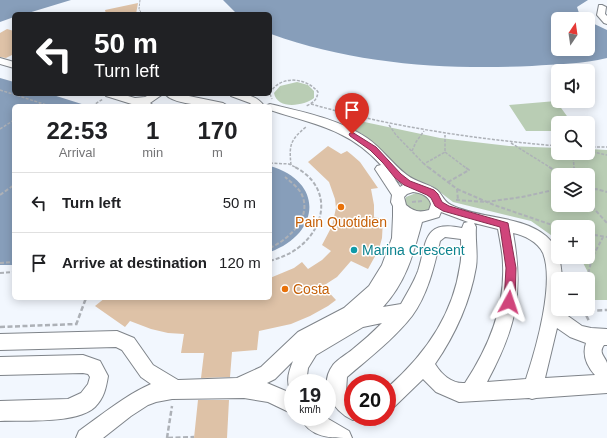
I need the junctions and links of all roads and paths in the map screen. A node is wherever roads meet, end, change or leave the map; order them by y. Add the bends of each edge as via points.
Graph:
1 (140, 0) edge
2 (602, 7) dead end
3 (141, 12) edge
4 (607, 21) edge
5 (0, 61) edge
6 (12, 64) edge
7 (273, 87) edge
8 (0, 90) edge
9 (12, 94) edge
10 (18, 96) edge
11 (117, 96) edge
12 (174, 96) edge
13 (240, 96) edge
14 (155, 98) edge
15 (133, 101) junction
16 (40, 103) joint
17 (43, 104) edge
18 (143, 104) edge
19 (212, 104) edge
20 (232, 104) edge
21 (258, 104) edge
22 (272, 108) edge
23 (272, 118) edge
24 (12, 121) edge
25 (310, 124) junction
26 (388, 124) junction
27 (0, 129) edge
28 (424, 131) junction
29 (444, 135) junction
30 (509, 142) junction
31 (551, 145) edge
32 (595, 147) edge
33 (607, 147) edge
34 (412, 151) junction
35 (445, 152) junction
36 (595, 152) edge
37 (607, 155) edge
38 (272, 163) edge
39 (424, 164) junction
40 (292, 165) junction
41 (551, 168) edge
42 (285, 177) dead end
43 (448, 182) junction
44 (12, 187) edge
45 (419, 188) junction
46 (457, 189) junction
47 (596, 189) edge
48 (551, 190) edge
49 (607, 192) edge
50 (0, 196) edge
51 (398, 200) junction
52 (458, 200) dead end
53 (486, 202) junction
54 (595, 210) edge
55 (428, 212) junction
56 (607, 223) edge
57 (504, 225) junction
58 (551, 225) edge
59 (470, 226) junction
60 (595, 235) edge
61 (603, 237) junction
62 (607, 237) edge
63 (272, 247) edge
64 (595, 252) edge
65 (272, 260) edge
66 (12, 262) edge
67 (0, 263) edge
68 (12, 272) edge
69 (553, 272) edge
70 (0, 273) edge
71 (85, 300) edge
72 (406, 310) junction
73 (595, 310) edge
74 (607, 310) edge
75 (551, 312) edge
76 (554, 316) edge
77 (359, 320) junction
78 (0, 327) edge
79 (74, 331) junction
80 (603, 338) edge
81 (0, 342) edge
82 (424, 363) junction
83 (0, 366) edge
84 (298, 374) edge
85 (607, 375) edge
86 (607, 384) edge
87 (240, 387) junction
88 (175, 389) junction
89 (532, 390) junction
90 (396, 392) edge
91 (470, 393) junction
92 (284, 400) edge
93 (344, 403) edge
94 (0, 411) edge
95 (321, 426) edge
96 (194, 437) dead end
97 (86, 438) edge
98 (168, 438) edge
99 (342, 438) edge

1 - 3 path
2 - 4 lane via 601,14
5 - 6 lane
7 - 26 path via 284,82 306,82 312,84 318,92 318,96 311,104 353,117
8 - 9 path
10 - 16 path
11 - 15 lane
12 - 19 lane
13 - 21 lane
14 - 15 lane
15 - 18 lane
16 - 17 path
20 - 21 lane via 239,100
22 - 45 lane via 320,120 345,130 373,149 398,176
23 - 25 lane
24 - 27 path
25 - 40 path via 291,141
25 - 51 lane via 343,137 365,152 382,170
26 - 28 path
26 - 34 path
28 - 29 path
28 - 34 path
29 - 30 path
29 - 35 path
30 - 31 path
30 - 41 path
32 - 33 path
34 - 39 path
35 - 39 path
35 - 43 path via 469,170
36 - 37 path
38 - 40 path
39 - 43 path
40 - 65 path via 314,182 321,195 322,211 316,227 306,241 290,253
42 - 63 path via 302,196 304,209 301,221 291,233 280,244
43 - 46 path
44 - 50 path
45 - 51 lane via 407,188
45 - 55 lane via 435,196
46 - 52 path
46 - 53 path
47 - 49 path
48 - 53 path
51 - 55 lane via 403,211
51 - 87 lane via 399,238 389,267 375,291 350,313 304,338 268,373
53 - 58 path
54 - 56 path
55 - 59 lane via 450,211
55 - 77 lane via 391,286
57 - 59 lane
57 - 69 lane via 531,233 543,242 551,253
57 - 91 lane via 511,273 506,320 492,356
59 - 72 lane via 436,234 432,238 421,283
59 - 82 lane via 468,265 457,311 440,343
60 - 61 path
61 - 62 path
61 - 64 path
66 - 67 path
68 - 70 path
71 - 79 path
72 - 77 lane
72 - 93 lane via 373,344 340,371 337,378 337,393
73 - 74 path
75 - 89 lane
76 - 80 lane via 585,335
77 - 84 lane via 309,349 303,357
78 - 79 path
79 - 81 lane
79 - 88 lane via 123,341 132,349 147,371
80 - 85 lane via 594,343 592,350 594,360
82 - 90 lane
82 - 91 lane via 429,374 447,390
83 - 94 lane via 89,365 97,371 99,382 88,400 75,407
86 - 89 lane
87 - 88 lane
87 - 92 lane via 266,392
88 - 97 lane via 151,394 122,409
88 - 98 path
89 - 91 lane
95 - 99 lane
96 - 98 path

